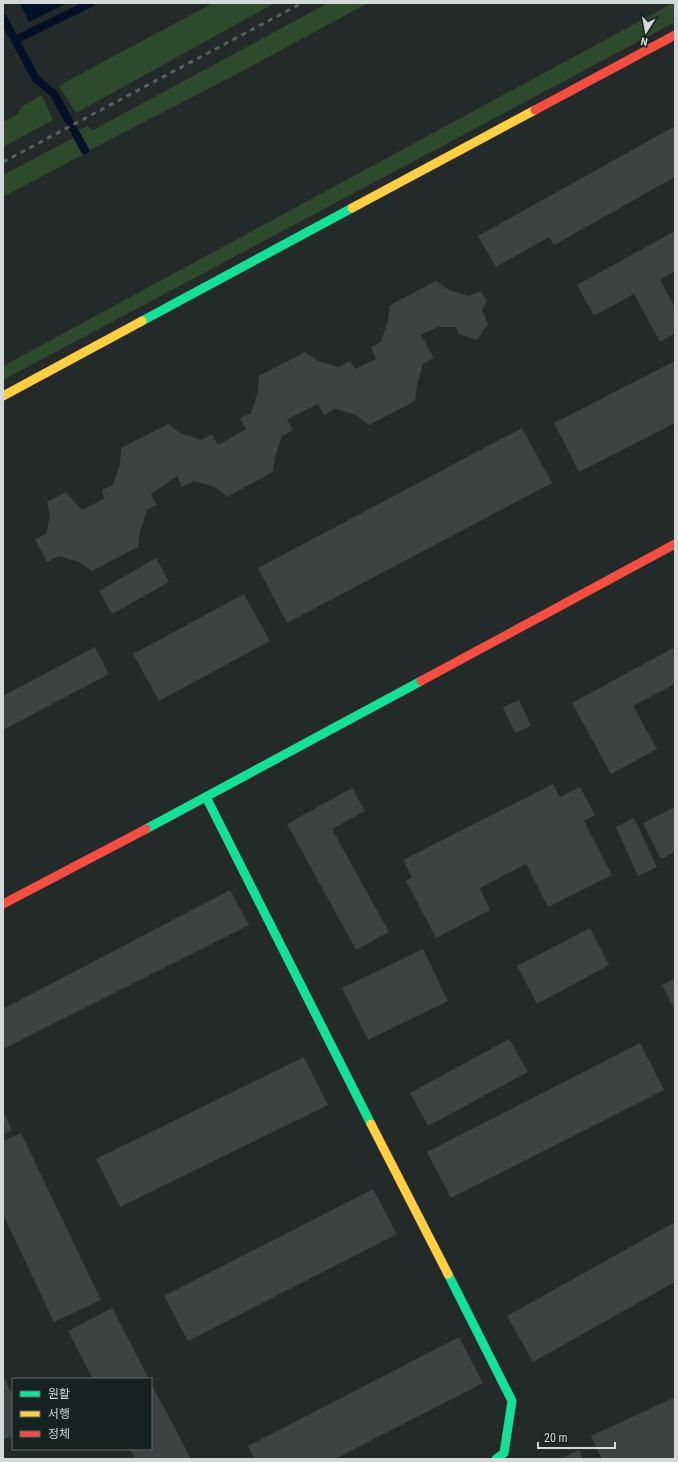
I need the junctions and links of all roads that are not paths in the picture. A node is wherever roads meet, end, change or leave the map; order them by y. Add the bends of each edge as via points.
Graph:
1 (675, 35) edge
2 (3, 396) edge
3 (675, 544) edge
4 (206, 797) junction
5 (3, 904) edge
6 (496, 1459) edge

1 - 2 street
3 - 4 street
4 - 5 street
4 - 6 street via 512,1401 504,1453

